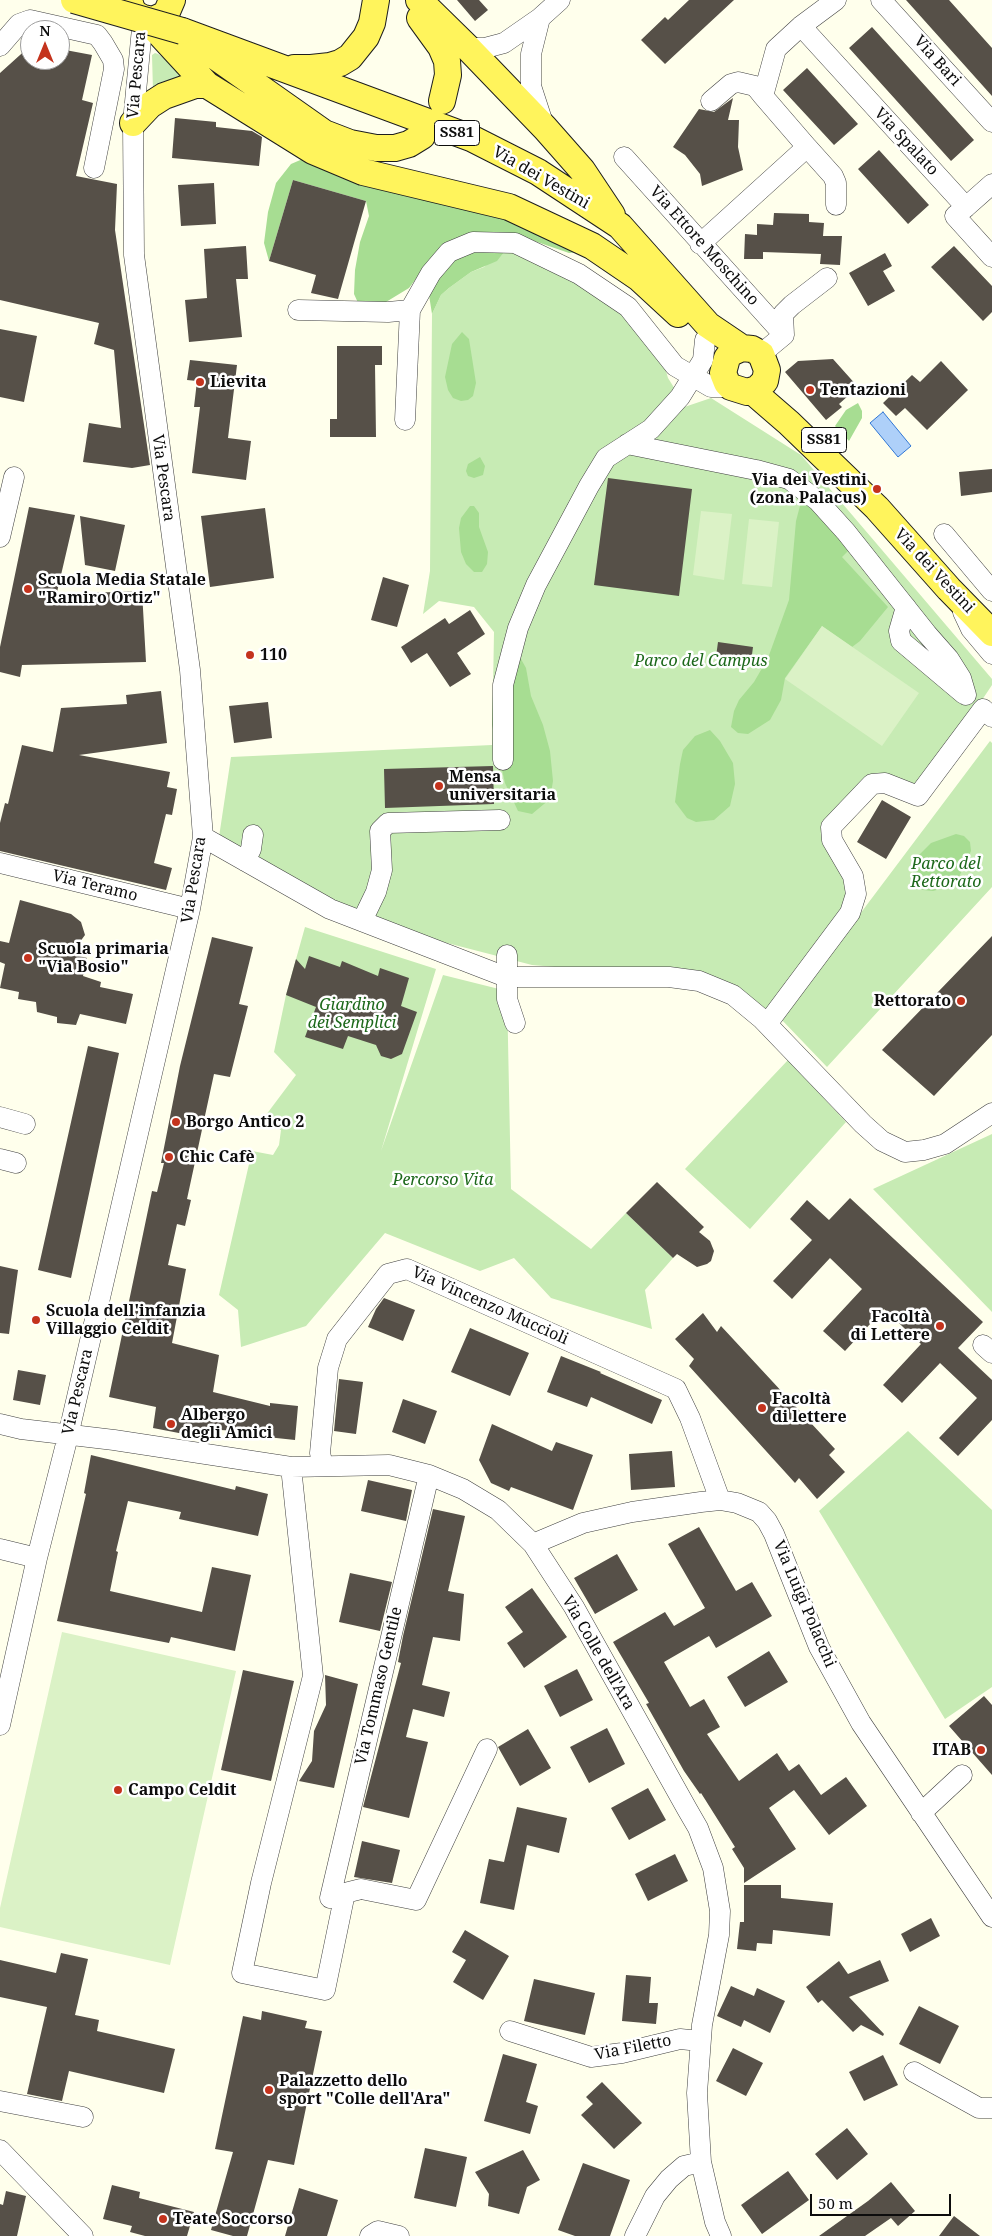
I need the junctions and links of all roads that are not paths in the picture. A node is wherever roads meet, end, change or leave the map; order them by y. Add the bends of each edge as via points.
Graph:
1 (74, 0) edge
2 (104, 0) edge
3 (172, 0) edge
4 (376, 0) edge
5 (407, 0) edge
6 (419, 0) edge
7 (560, 0) edge
8 (836, 0) edge
9 (881, 0) edge
10 (140, 13) edge
11 (540, 18) junction
12 (801, 26) junction
13 (182, 31) junction
14 (97, 35) junction
15 (0, 46) edge
16 (468, 48) junction
17 (280, 67) junction
18 (207, 84) junction
19 (763, 96) junction
20 (442, 101) dead end
21 (711, 101) dead end
22 (992, 122) edge
23 (132, 123) junction
24 (545, 128) junction
25 (422, 136) dead end
26 (807, 147) junction
27 (624, 157) dead end
28 (367, 160) junction
29 (94, 168) dead end
30 (992, 184) edge
31 (836, 205) dead end
32 (966, 207) junction
33 (620, 226) junction
34 (700, 244) junction
35 (992, 257) edge
36 (827, 278) dead end
37 (298, 310) dead end
38 (410, 310) junction
39 (697, 313) junction
40 (784, 334) junction
41 (705, 340) junction
42 (743, 369) junction
43 (695, 379) junction
44 (405, 420) dead end
45 (627, 444) junction
46 (14, 477) dead end
47 (944, 534) dead end
48 (0, 537) edge
49 (988, 586) edge
50 (958, 598) junction
51 (992, 633) edge
52 (992, 654) edge
53 (988, 713) edge
54 (503, 760) dead end
55 (500, 820) dead end
56 (253, 835) dead end
57 (203, 837) junction
58 (245, 861) junction
59 (0, 863) edge
60 (190, 909) junction
61 (362, 921) junction
62 (507, 956) dead end
63 (506, 977) junction
64 (515, 1022) dead end
65 (767, 1024) junction
66 (992, 1113) edge
67 (0, 1117) edge
68 (25, 1124) dead end
69 (0, 1424) edge
70 (68, 1436) junction
71 (322, 1466) junction
72 (291, 1467) junction
73 (429, 1475) junction
74 (720, 1500) junction
75 (533, 1544) junction
76 (0, 1549) edge
77 (37, 1558) junction
78 (0, 1725) edge
79 (487, 1749) dead end
80 (962, 1775) dead end
81 (921, 1813) junction
82 (330, 1898) dead end
83 (992, 1917) edge
84 (510, 2031) dead end
85 (700, 2041) junction
86 (914, 2072) dead end
87 (0, 2101) edge
88 (992, 2108) edge
89 (83, 2117) dead end
90 (0, 2150) edge
91 (701, 2162) junction
92 (83, 2236) edge
93 (370, 2236) edge
94 (398, 2236) edge
95 (635, 2236) edge
96 (721, 2236) edge

1 - 13 main road, SS81, bridge
2 - 14 street
3 - 10 main road via 166,14 153,20
4 - 17 main road via 366,37 350,57 330,66
5 - 20 main road via 442,47 447,61 448,75
6 - 16 main road
7 - 11 street
8 - 12 street
9 - 22 street, Via Bari
10 - 18 main road
10 - 23 street, Via Pescara
11 - 16 street via 504,43
11 - 24 street via 531,54 531,86
12 - 19 street via 776,48
12 - 32 street, Via Spalato
13 - 17 main road, Via dei Vestini / SS81
13 - 28 main road via 324,133 350,143
14 - 15 street via 30,20 19,24
14 - 29 street via 109,51 114,69
16 - 24 main road
17 - 33 main road, Via dei Vestini / SS81 via 470,138 538,172
18 - 23 main road via 164,96
18 - 28 main road via 313,151
19 - 21 street via 755,86 738,82
19 - 26 street
23 - 57 street, Via Pescara via 134,255 190,670
24 - 33 main road via 582,170
25 - 28 main road
26 - 31 street via 833,176
26 - 34 street
27 - 34 street, Via Ettore Moschino
28 - 41 main road via 509,207 592,246 639,278
30 - 32 street
32 - 35 street via 955,216
33 - 39 main road, Via dei Vestini / SS81
34 - 40 street, Via Ettore Moschino
36 - 40 street via 784,314
37 - 38 street
38 - 43 street via 431,272 449,252 473,242 515,243 579,274 628,307 675,366
38 - 44 street
39 - 41 main road, Via dei Vestini
39 - 42 main road, Via dei Vestini / SS81 via 722,336
40 - 42 street
41 - 42 main road, Via dei Vestini
41 - 43 street via 703,360
42 - 43 street
42 - 50 main road, Via dei Vestini / SS81 via 850,469 877,508
43 - 45 street via 651,428
45 - 53 street via 789,479 823,507 846,532 949,659 961,678 966,695
45 - 54 street via 606,458 588,486 536,585 518,628 503,685
46 - 48 street
47 - 49 street
49 - 50 street
50 - 51 main road, Via dei Vestini / SS81
50 - 52 street via 971,629
53 - 65 street via 918,796 884,782 872,784 831,827 832,840 853,876 856,894 850,914
55 - 61 street via 388,823 380,831 382,870
56 - 58 street
57 - 58 street
57 - 60 street, Via Pescara
58 - 61 street via 330,909
59 - 60 street, Via Teramo
60 - 70 street, Via Pescara
61 - 63 street
62 - 63 street
63 - 64 street via 507,999
63 - 65 street via 669,977 699,981 733,995
65 - 66 street via 863,1124 882,1141 905,1152 945,1144
67 - 68 street
69 - 70 street, Via Colle dell'Ara
70 - 72 street, Via Colle dell'Ara
70 - 77 street, Via Pescara
71 - 72 street, Via Colle dell'Ara
71 - 73 street, Via Colle dell'Ara via 389,1465
71 - 74 street, Via Vincenzo Muccioli via 320,1453 328,1368 337,1339 388,1274 407,1269 676,1389
72 - 79 street via 314,1676 242,1973 325,1990 345,1893 361,1889 416,1900
73 - 75 street, Via Colle dell'Ara via 463,1489 498,1510
73 - 82 street, Via Tommaso Gentile
74 - 75 street, Via Luigi Polacchi via 632,1512 583,1523
74 - 81 street, Via Luigi Polacchi via 748,1506 767,1521 818,1647 861,1723
75 - 85 street, Via Colle dell'Ara via 574,1607 698,1828 708,1852 718,1886 719,1935
76 - 77 street
77 - 78 street, Via Pescara
80 - 81 street
81 - 83 street, Via Luigi Polacchi
84 - 85 street, Via Filetto via 591,2057 680,2039
85 - 91 street, Via Colle dell'Ara via 697,2093
86 - 88 street via 979,2108
87 - 89 street
90 - 92 street
91 - 95 street via 684,2166 669,2180 643,2217
91 - 96 street, Via Colle dell'Ara
93 - 94 street via 378,2231

